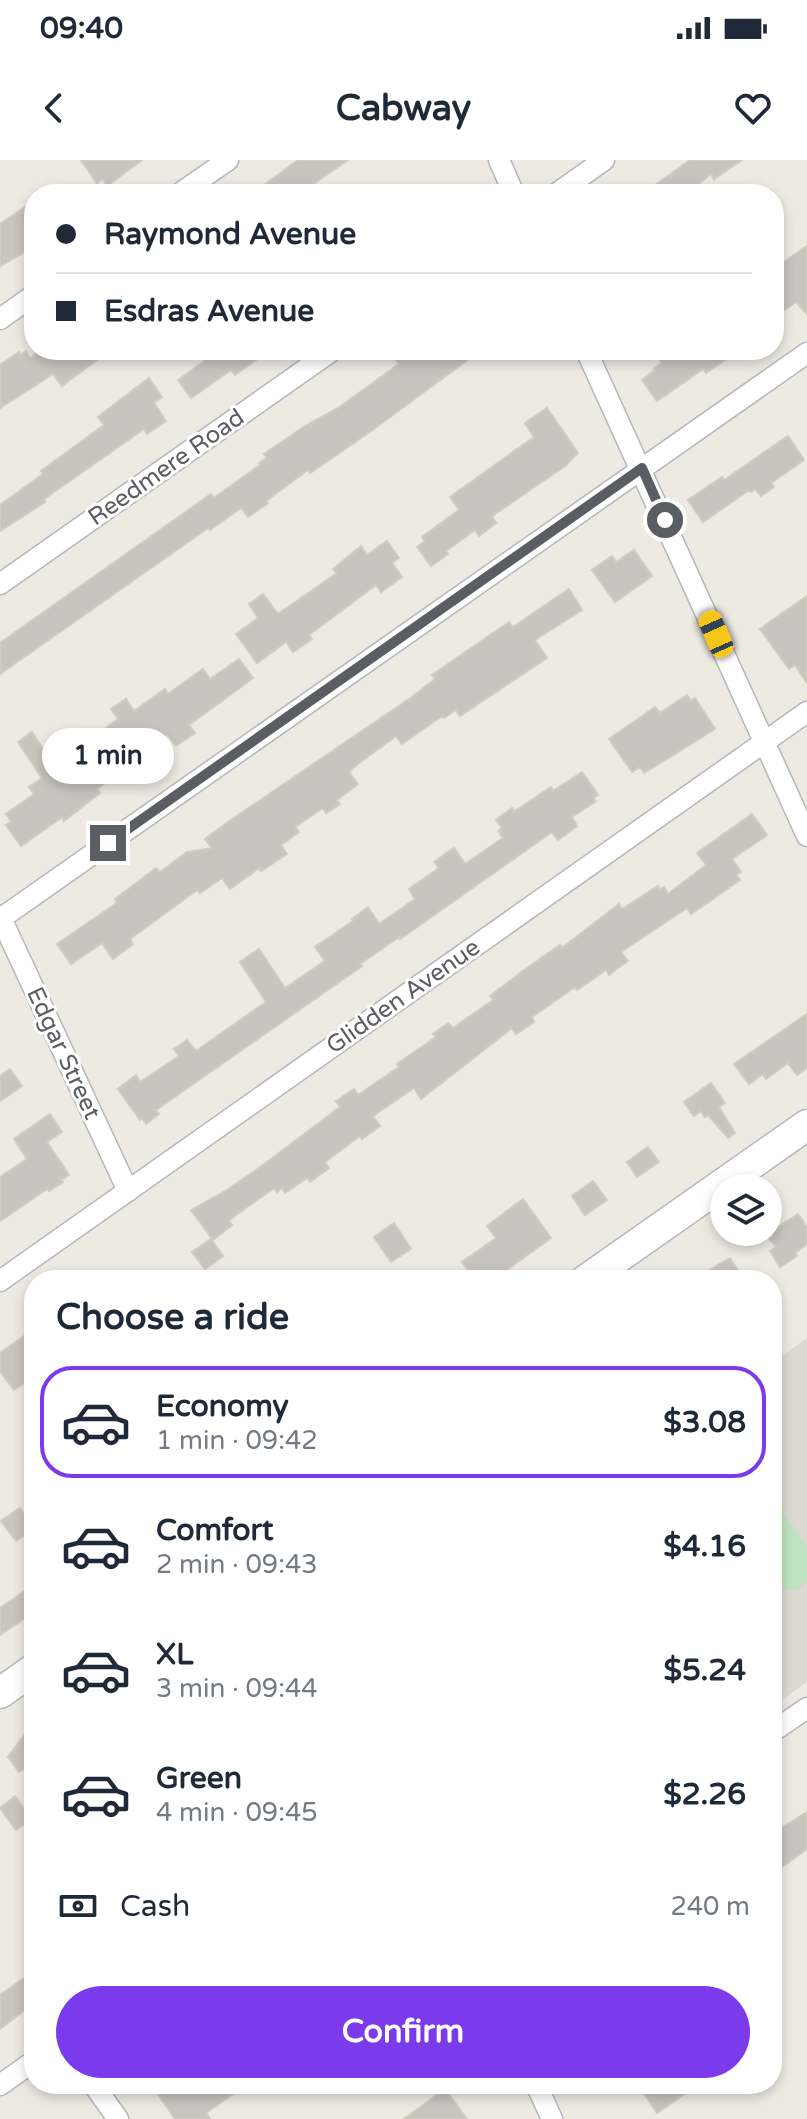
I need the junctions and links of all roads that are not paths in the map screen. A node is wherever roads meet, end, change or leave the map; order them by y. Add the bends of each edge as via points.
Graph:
1 (228, 160) edge
2 (499, 160) edge
3 (604, 160) edge
4 (193, 184) edge
5 (510, 184) edge
6 (570, 184) edge
7 (24, 302) edge
8 (0, 319) edge
9 (807, 353) edge
10 (319, 360) edge
11 (591, 360) edge
12 (642, 468) junction
13 (0, 584) edge
14 (807, 712) edge
15 (764, 742) junction
16 (807, 836) edge
17 (0, 918) edge
18 (807, 1125) edge
19 (128, 1191) junction
20 (600, 1270) edge
21 (0, 1281) edge
22 (24, 1676) edge
23 (0, 1693) edge
24 (807, 1708) edge
25 (782, 1725) edge
26 (24, 2068) edge
27 (0, 2085) edge
28 (100, 2094) edge
29 (541, 2094) edge
30 (118, 2119) edge
31 (552, 2119) edge

1 - 4 street
2 - 5 street
3 - 6 street
7 - 8 street
9 - 12 street
10 - 13 street, Reedmere Road
11 - 12 street
12 - 15 street
12 - 17 street
14 - 15 street, Glidden Avenue
15 - 16 street
15 - 19 street, Glidden Avenue
17 - 19 street, Edgar Street
18 - 20 street
19 - 21 street, Glidden Avenue
22 - 23 street
24 - 25 street
26 - 27 street
28 - 30 street
29 - 31 street

